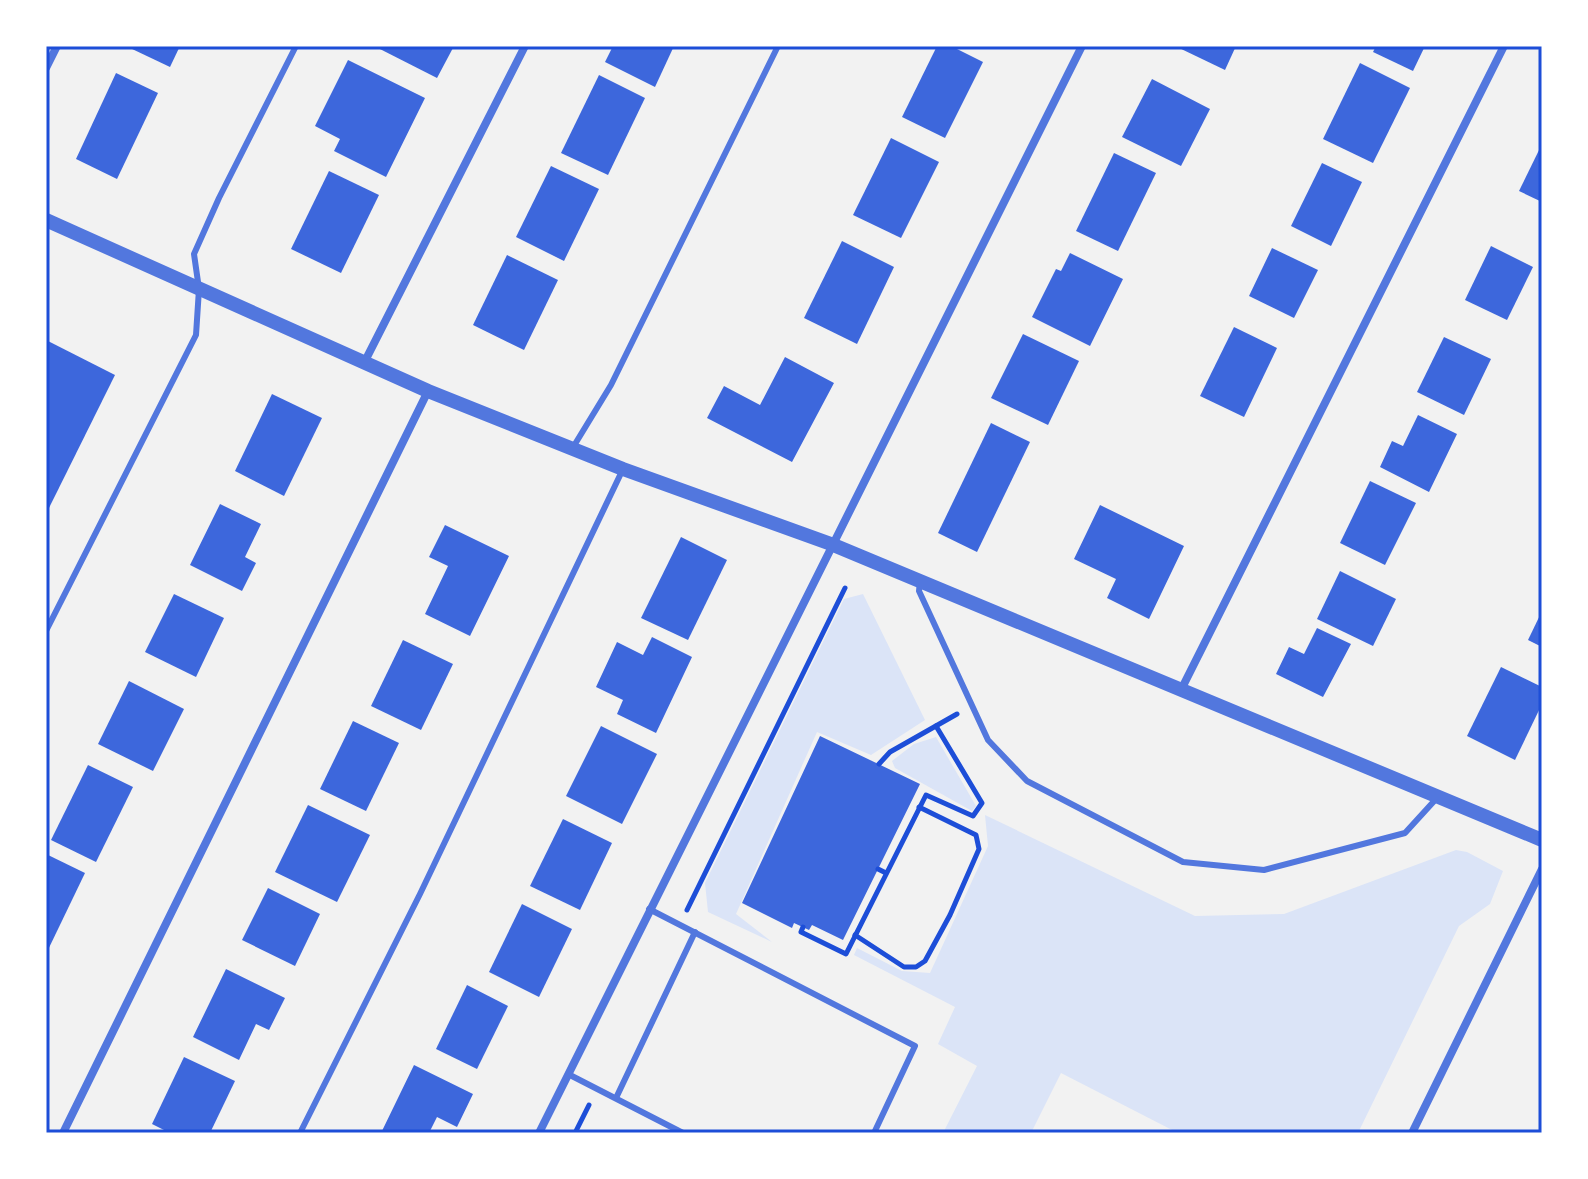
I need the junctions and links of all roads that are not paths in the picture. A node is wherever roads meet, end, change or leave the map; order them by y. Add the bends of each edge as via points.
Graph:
1 (57, 46) edge
2 (296, 46) edge
3 (525, 46) edge
4 (778, 46) edge
5 (1082, 46) edge
6 (1504, 46) edge
7 (46, 68) edge
8 (46, 220) edge
9 (199, 289) junction
10 (364, 364) junction
11 (428, 391) junction
12 (572, 449) junction
13 (623, 469) junction
14 (831, 544) junction
15 (920, 581) junction
16 (46, 631) edge
17 (1181, 690) junction
18 (1438, 797) junction
19 (1542, 840) edge
20 (1542, 869) edge
21 (649, 909) junction
22 (695, 932) junction
23 (568, 1074) junction
24 (616, 1098) junction
25 (63, 1133) edge
26 (300, 1133) edge
27 (539, 1133) edge
28 (683, 1133) edge
29 (874, 1133) edge
30 (1412, 1133) edge

1 - 7 street
2 - 9 lane via 194,254
3 - 10 street
4 - 12 lane via 611,385
5 - 14 street
6 - 17 street
8 - 9 street
9 - 10 street
9 - 16 lane via 196,335
10 - 11 street
11 - 12 street
11 - 25 street
12 - 13 street
13 - 14 street
13 - 26 lane
14 - 15 street
14 - 21 street
15 - 17 street
15 - 18 lane via 919,591 988,740 1027,781 1183,862 1264,870 1405,833
17 - 18 street
18 - 19 street
20 - 30 street
21 - 22 lane
21 - 23 street
22 - 24 lane
22 - 29 lane via 915,1046
23 - 24 lane
23 - 27 street
24 - 28 lane

